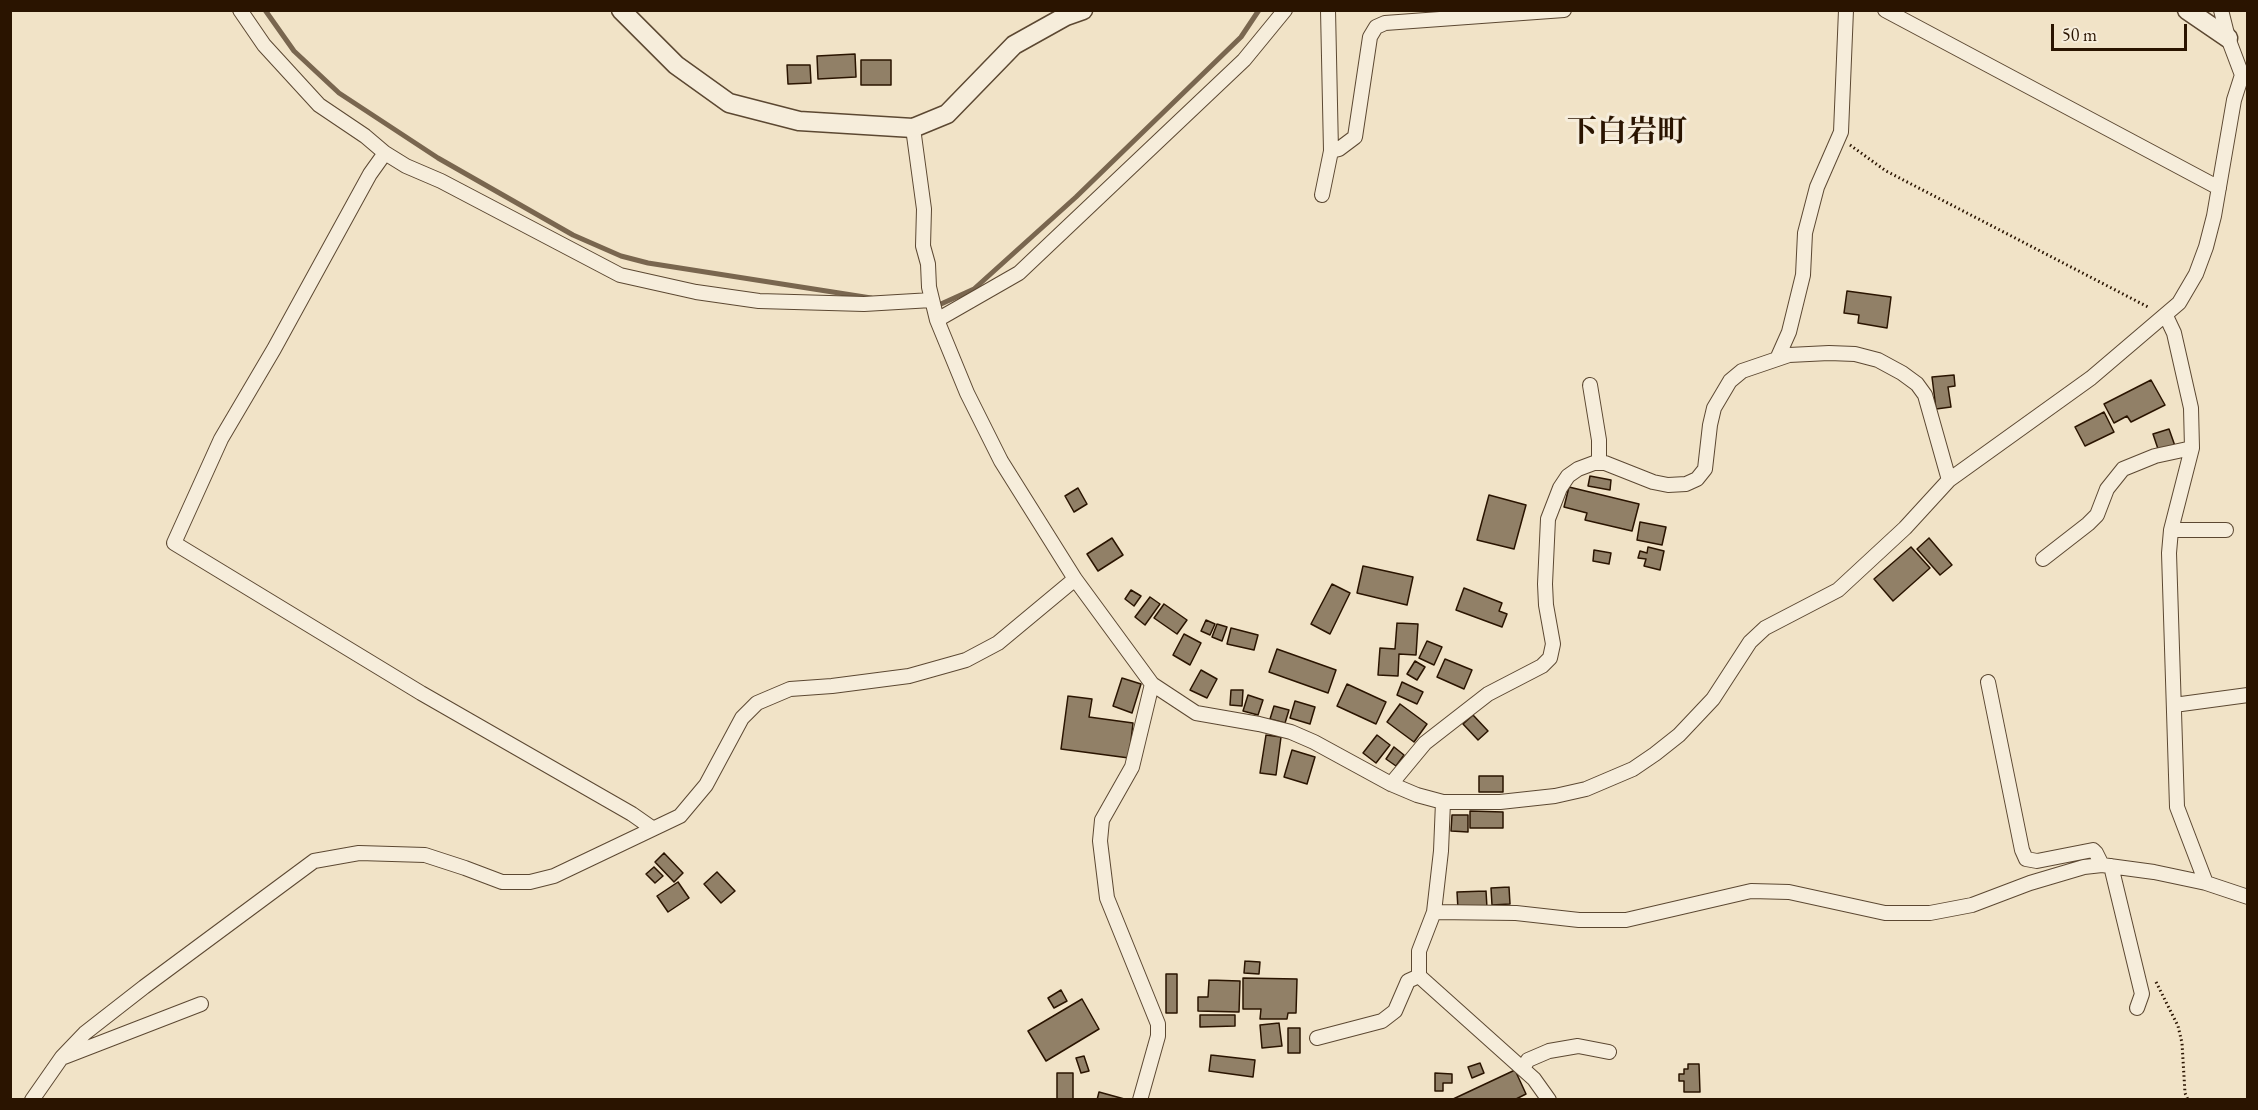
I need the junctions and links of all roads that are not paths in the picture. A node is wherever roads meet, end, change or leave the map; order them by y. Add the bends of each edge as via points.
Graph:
1 (240, 10) edge
2 (621, 10) edge
3 (1083, 10) edge
4 (1285, 10) edge
5 (1328, 10) edge
6 (1564, 10) edge
7 (1846, 10) edge
8 (1885, 10) edge
9 (2187, 10) edge
10 (2221, 10) edge
11 (2228, 38) junction
12 (2245, 77) edge
13 (913, 128) junction
14 (1331, 151) junction
15 (384, 153) junction
16 (2219, 188) junction
17 (1322, 195) dead end
18 (932, 300) junction
19 (2166, 316) junction
20 (937, 320) junction
21 (1777, 359) junction
22 (1590, 385) dead end
23 (2192, 448) junction
24 (1599, 463) junction
25 (1949, 480) junction
26 (2171, 530) junction
27 (2226, 530) dead end
28 (2043, 559) dead end
29 (1075, 579) junction
30 (1988, 682) dead end
31 (1152, 684) junction
32 (2247, 695) edge
33 (2174, 705) junction
34 (1391, 784) junction
35 (1443, 802) junction
36 (652, 828) junction
37 (2107, 866) junction
38 (2206, 883) junction
39 (2247, 897) edge
40 (1434, 912) junction
41 (1419, 976) junction
42 (201, 1004) dead end
43 (2137, 1008) dead end
44 (1317, 1038) dead end
45 (1609, 1052) dead end
46 (62, 1057) junction
47 (1523, 1068) junction
48 (33, 1100) edge
49 (1140, 1100) edge
50 (1549, 1100) edge

1 - 15 street via 264,45 319,105
2 - 13 street via 676,64 729,103 799,121
3 - 13 street via 1014,45 947,114
4 - 20 street via 1244,60 1019,273
5 - 14 street
6 - 14 street via 1385,23 1376,27 1370,37 1354,137
7 - 21 street via 1840,132 1817,187 1805,233 1803,275 1789,332
8 - 16 street
9 - 11 street
10 - 11 street
11 - 12 street
12 - 16 street via 2234,100
13 - 18 street via 924,209 923,246
14 - 17 street
15 - 18 street via 620,275 759,301 864,304
15 - 36 street via 221,439 174,543
16 - 19 street via 2196,274 2179,303
18 - 20 street
19 - 23 street via 2174,333 2190,408
19 - 25 street via 2091,378
20 - 29 street via 1001,461
21 - 24 street via 1742,371 1722,392 1710,425 1705,469 1696,479 1668,485
21 - 25 street via 1789,355 1855,354 1878,360 1902,373 1925,395
22 - 24 street
23 - 26 street
23 - 28 street via 2155,456 2123,469 2107,489 2097,515
24 - 34 street via 1568,476 1548,519 1545,584 1553,644 1550,658 1488,694 1425,743
25 - 35 street via 1905,528 1838,590 1765,628 1750,642 1713,699 1679,735 1633,769 1586,789 1555,796 1500,802
26 - 27 street
26 - 33 street
29 - 31 street
29 - 36 street via 998,643 966,660 909,676 790,689 757,703 742,718 694,800 680,816
30 - 37 street via 2026,859 2037,861 2093,850
31 - 34 street via 1196,713 1291,732
31 - 49 street via 1132,767 1102,820 1100,841 1107,898 1158,1024
32 - 33 street
33 - 38 street via 2177,807
34 - 35 street
35 - 40 street
36 - 46 street via 554,876 530,882 502,882 424,855 359,853 314,861 144,987 85,1033
37 - 38 street
37 - 40 street via 2084,867 1972,904 1930,913 1885,913 1789,892 1751,891 1626,920
37 - 43 street via 2142,994
38 - 39 street
40 - 41 street via 1419,951
41 - 44 street via 1408,981 1395,1011 1382,1021
41 - 47 street
42 - 46 street
45 - 47 street via 1578,1046 1549,1051 1528,1060
46 - 48 street
47 - 50 street

